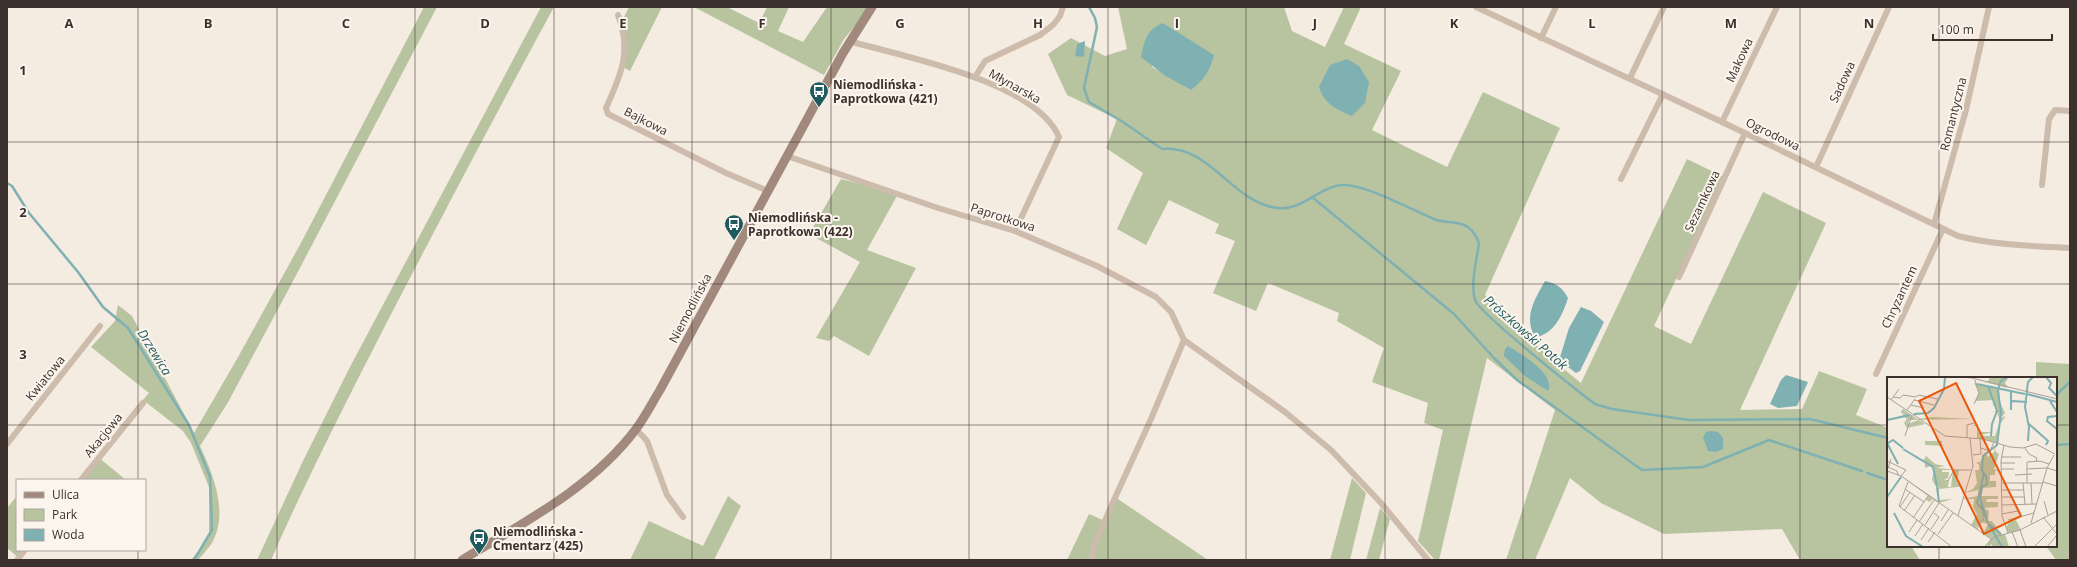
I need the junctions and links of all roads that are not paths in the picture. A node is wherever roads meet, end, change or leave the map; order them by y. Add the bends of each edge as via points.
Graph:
1 (872, 7) edge
2 (1063, 7) edge
3 (1476, 7) edge
4 (1556, 7) edge
5 (1664, 7) edge
6 (1777, 7) edge
7 (1889, 7) edge
8 (1989, 7) edge
9 (618, 15) dead end
10 (1541, 38) junction
11 (849, 41) junction
12 (975, 77) junction
13 (1630, 78) junction
14 (1663, 94) junction
15 (2070, 111) edge
16 (1722, 122) junction
17 (1745, 133) junction
18 (787, 156) junction
19 (1816, 167) junction
20 (1621, 179) dead end
21 (2042, 185) dead end
22 (768, 190) junction
23 (1934, 224) junction
24 (1943, 229) junction
25 (1015, 231) junction
26 (2070, 248) edge
27 (1679, 277) dead end
28 (100, 326) dead end
29 (1184, 340) junction
30 (1876, 374) dead end
31 (142, 403) dead end
32 (636, 429) junction
33 (7, 444) edge
34 (82, 479) edge
35 (683, 516) dead end
36 (24, 551) edge
37 (17, 560) edge
38 (462, 560) edge
39 (1092, 560) edge
40 (1428, 560) edge

1 - 11 main road, Niemodlińska
2 - 12 street via 1053,25 1040,35 985,61
3 - 10 street, Ogrodowa
4 - 10 street
5 - 13 street
6 - 16 street, Makowa
7 - 19 street, Sadowa
8 - 23 street, Romantyczna via 1966,110
9 - 22 street, Bajkowa via 624,30 626,46 617,83 606,108 608,114 726,173
10 - 13 street, Ogrodowa
11 - 12 street, Młynarska
11 - 18 main road, Niemodlińska
12 - 25 street, Młynarska via 1035,108 1059,137
13 - 14 street, Ogrodowa
14 - 16 street, Ogrodowa
14 - 20 street
15 - 21 street via 2055,110 2050,119
16 - 17 street, Ogrodowa
17 - 19 street, Ogrodowa
17 - 27 street, Sezamkowa
18 - 22 main road, Niemodlińska
18 - 25 street, Paprotkowa via 938,208
19 - 23 street, Ogrodowa
22 - 32 main road, Niemodlińska via 660,390
23 - 24 street, Ogrodowa
24 - 26 street, Ogrodowa via 1973,240
24 - 30 street, Chryzantem
25 - 29 street, Paprotkowa via 1097,266 1156,297 1171,312
28 - 33 street, Kwiatowa
29 - 39 street via 1093,549
29 - 40 street, Paprotkowa via 1267,399 1331,450 1381,503
31 - 34 street, Akacjowa
32 - 35 street via 647,441 667,495
32 - 38 main road, Niemodlińska via 608,460 571,491
36 - 37 street

